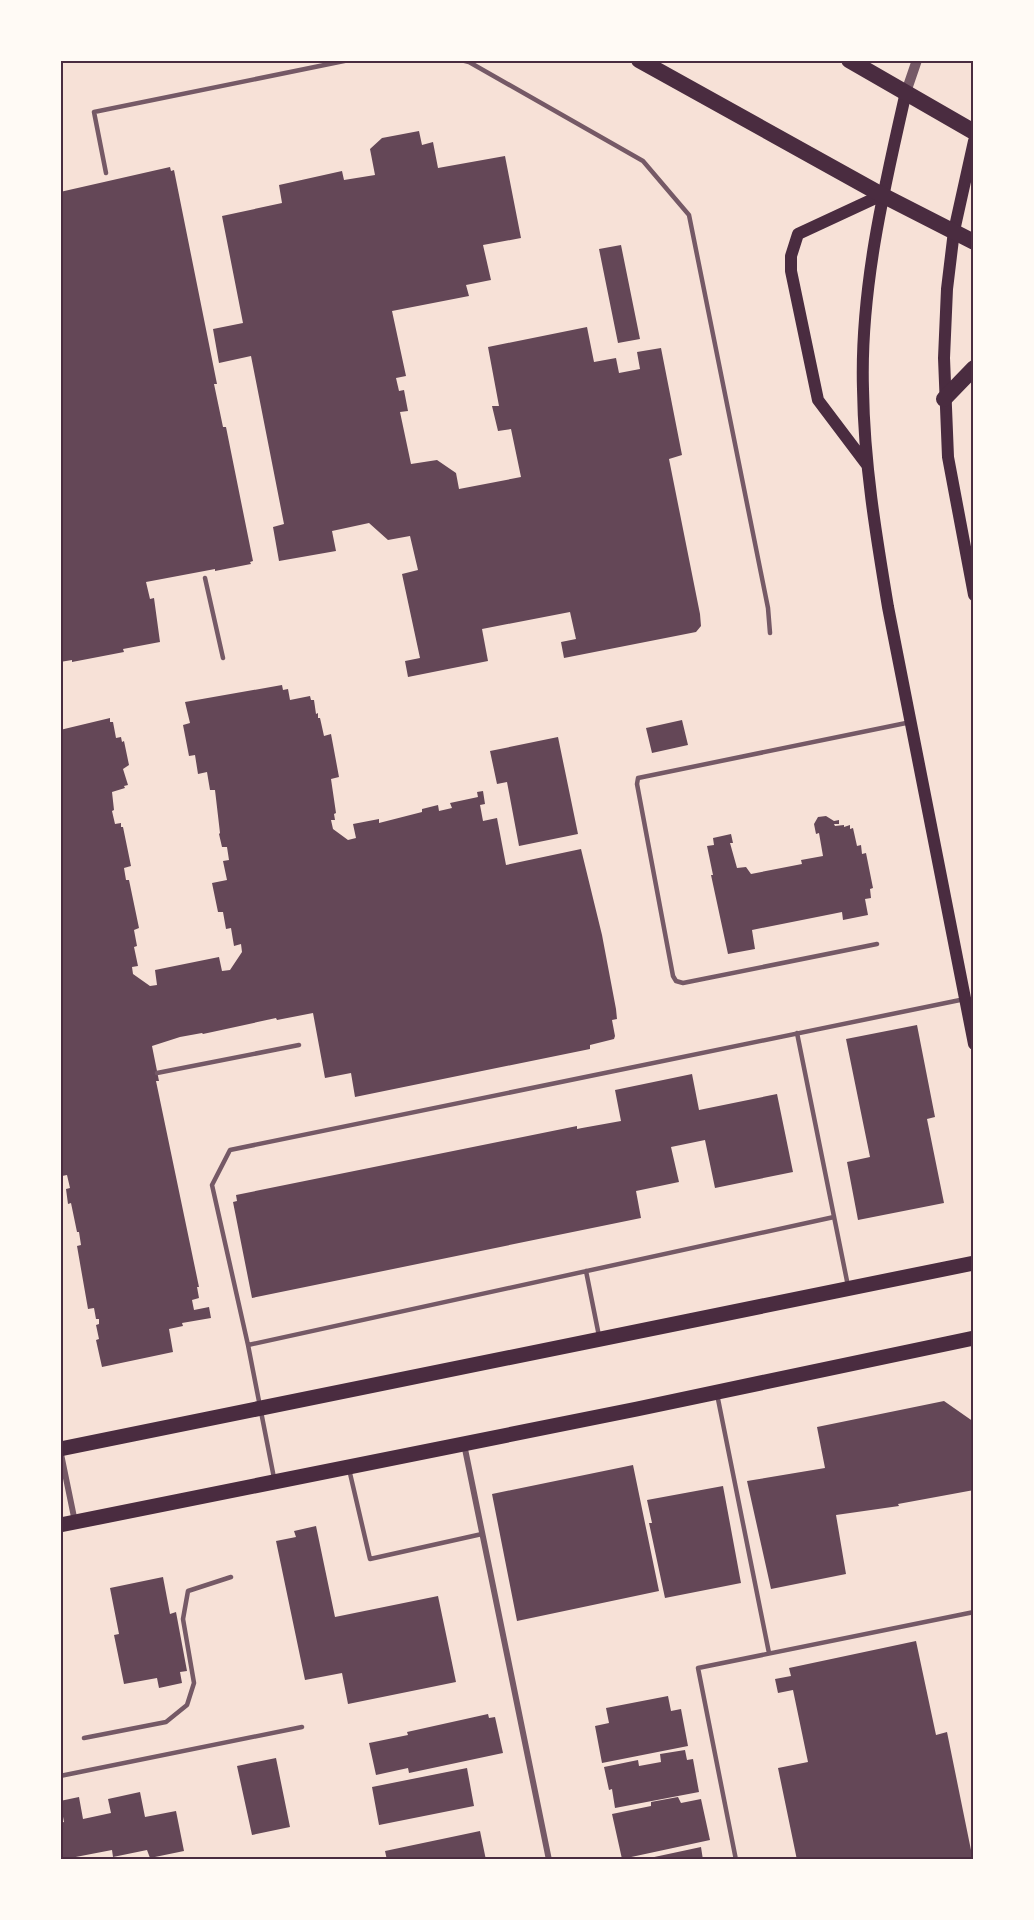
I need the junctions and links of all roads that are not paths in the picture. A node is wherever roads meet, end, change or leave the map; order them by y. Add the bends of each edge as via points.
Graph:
1 (349, 60) edge
2 (461, 60) edge
3 (639, 60) edge
4 (849, 60) edge
5 (917, 60) edge
6 (906, 92) junction
7 (974, 132) edge
8 (974, 141) edge
9 (106, 173) dead end
10 (882, 195) junction
11 (954, 231) junction
12 (974, 242) edge
13 (974, 368) edge
14 (944, 399) junction
15 (867, 465) junction
16 (205, 578) dead end
17 (974, 595) edge
18 (770, 633) dead end
19 (223, 658) dead end
20 (910, 722) junction
21 (878, 944) dead end
22 (965, 999) junction
23 (797, 1033) junction
24 (974, 1044) edge
25 (299, 1045) dead end
26 (157, 1073) dead end
27 (834, 1218) junction
28 (974, 1263) edge
29 (586, 1271) junction
30 (848, 1289) junction
31 (974, 1338) edge
32 (600, 1339) junction
33 (248, 1345) junction
34 (717, 1392) junction
35 (260, 1408) junction
36 (464, 1444) junction
37 (60, 1449) edge
38 (349, 1467) junction
39 (275, 1482) junction
40 (67, 1524) edge
41 (482, 1534) junction
42 (231, 1577) dead end
43 (974, 1612) edge
44 (769, 1653) junction
45 (302, 1727) dead end
46 (84, 1738) dead end
47 (60, 1776) edge
48 (549, 1860) edge
49 (736, 1860) edge

1 - 9 lane via 94,112
2 - 18 lane via 643,160 689,215
3 - 10 highway
4 - 6 highway
5 - 6 street
6 - 7 highway
6 - 10 main road
8 - 11 main road
10 - 11 highway
10 - 15 main road via 864,331
10 - 15 main road via 798,234 791,256 818,400
11 - 12 highway
11 - 14 main road via 947,289
13 - 14 highway
14 - 17 main road via 948,457
15 - 20 main road
16 - 19 lane
20 - 21 lane via 638,778 637,784 676,981 683,983
20 - 22 main road
22 - 23 lane
22 - 24 main road
23 - 27 lane
23 - 33 lane via 230,1150 212,1185
25 - 26 lane
27 - 29 lane
27 - 30 lane
28 - 30 main road
29 - 32 lane
29 - 33 lane
30 - 32 main road
31 - 34 main road
32 - 35 main road
33 - 35 lane
34 - 36 main road
34 - 44 lane
35 - 37 main road
35 - 39 lane
36 - 38 main road
36 - 41 street
37 - 40 street
38 - 39 main road
38 - 41 lane via 370,1559
39 - 40 main road
41 - 48 street
42 - 46 lane via 188,1591 183,1619 194,1683 186,1705 166,1722
43 - 44 lane
44 - 49 lane via 698,1668
45 - 47 lane

